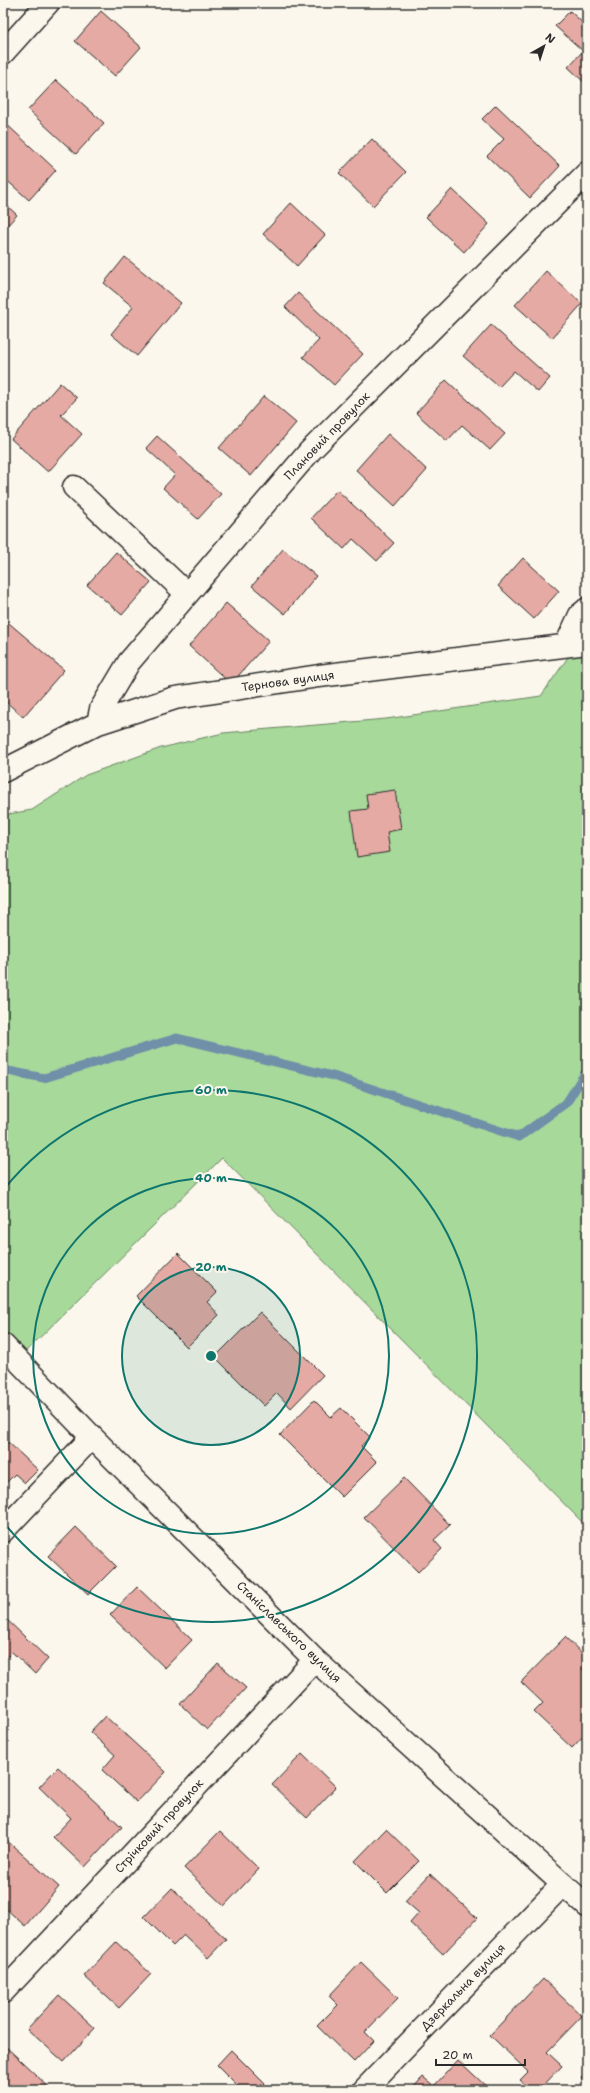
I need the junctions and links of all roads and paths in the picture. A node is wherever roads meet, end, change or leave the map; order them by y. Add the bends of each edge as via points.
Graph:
1 (48, 3) edge
2 (3, 53) edge
3 (587, 173) edge
4 (74, 487) dead end
5 (187, 594) junction
6 (587, 609) edge
7 (577, 644) edge
8 (98, 723) junction
9 (3, 771) edge
10 (3, 1345) edge
11 (92, 1437) junction
12 (3, 1531) edge
13 (315, 1660) junction
14 (563, 1884) junction
15 (587, 1906) edge
16 (3, 1992) edge
17 (364, 2090) edge

1 - 2 street
3 - 5 street, Плановий провулок via 310,451
4 - 5 street
5 - 8 street, Плановий провулок via 130,662 101,710
6 - 7 street via 580,615
7 - 8 street, Тернова вулиця via 320,676 175,698
8 - 9 street, Тернова вулиця
10 - 11 street, Станіславського вулиця
11 - 12 street
11 - 13 street, Станіславського вулиця
13 - 14 street, Станіславського вулиця
13 - 16 street, Стрічковий провулок
14 - 15 street, Станіславського вулиця
14 - 17 street, Дзеркальна вулиця

